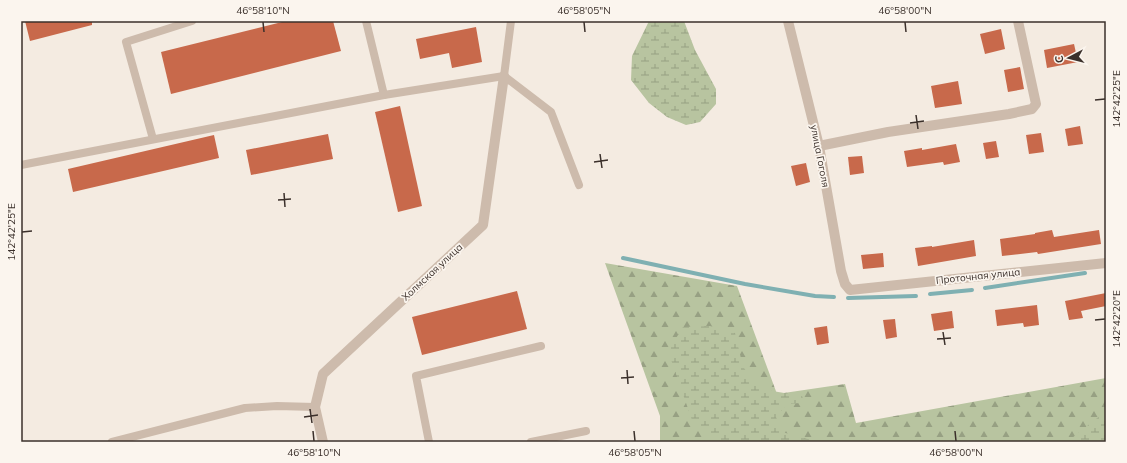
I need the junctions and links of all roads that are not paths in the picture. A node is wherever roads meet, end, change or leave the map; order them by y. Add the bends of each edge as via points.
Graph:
1 (192, 21) edge
2 (366, 21) edge
3 (511, 21) edge
4 (788, 21) edge
5 (1018, 21) edge
6 (504, 76) junction
7 (384, 95) junction
8 (153, 139) junction
9 (819, 146) junction
10 (21, 165) edge
11 (579, 185) dead end
12 (1106, 263) edge
13 (850, 290) joint
14 (541, 346) dead end
15 (314, 407) junction
16 (586, 431) dead end
17 (112, 442) edge
18 (323, 442) edge
19 (429, 442) edge
20 (532, 442) edge

1 - 8 lane via 126,42
2 - 7 lane
3 - 6 lane
4 - 9 street, улица Гоголя
5 - 9 street via 1036,104 1032,109
6 - 7 lane
6 - 11 lane via 551,112
6 - 15 street, Холмская улица via 483,225 323,374
7 - 8 lane
8 - 10 lane
9 - 13 street, улица Гоголя via 841,271
12 - 13 street, Проточная улица
14 - 19 lane via 416,376
15 - 17 lane via 245,408
15 - 18 street, Холмская улица
16 - 20 lane

